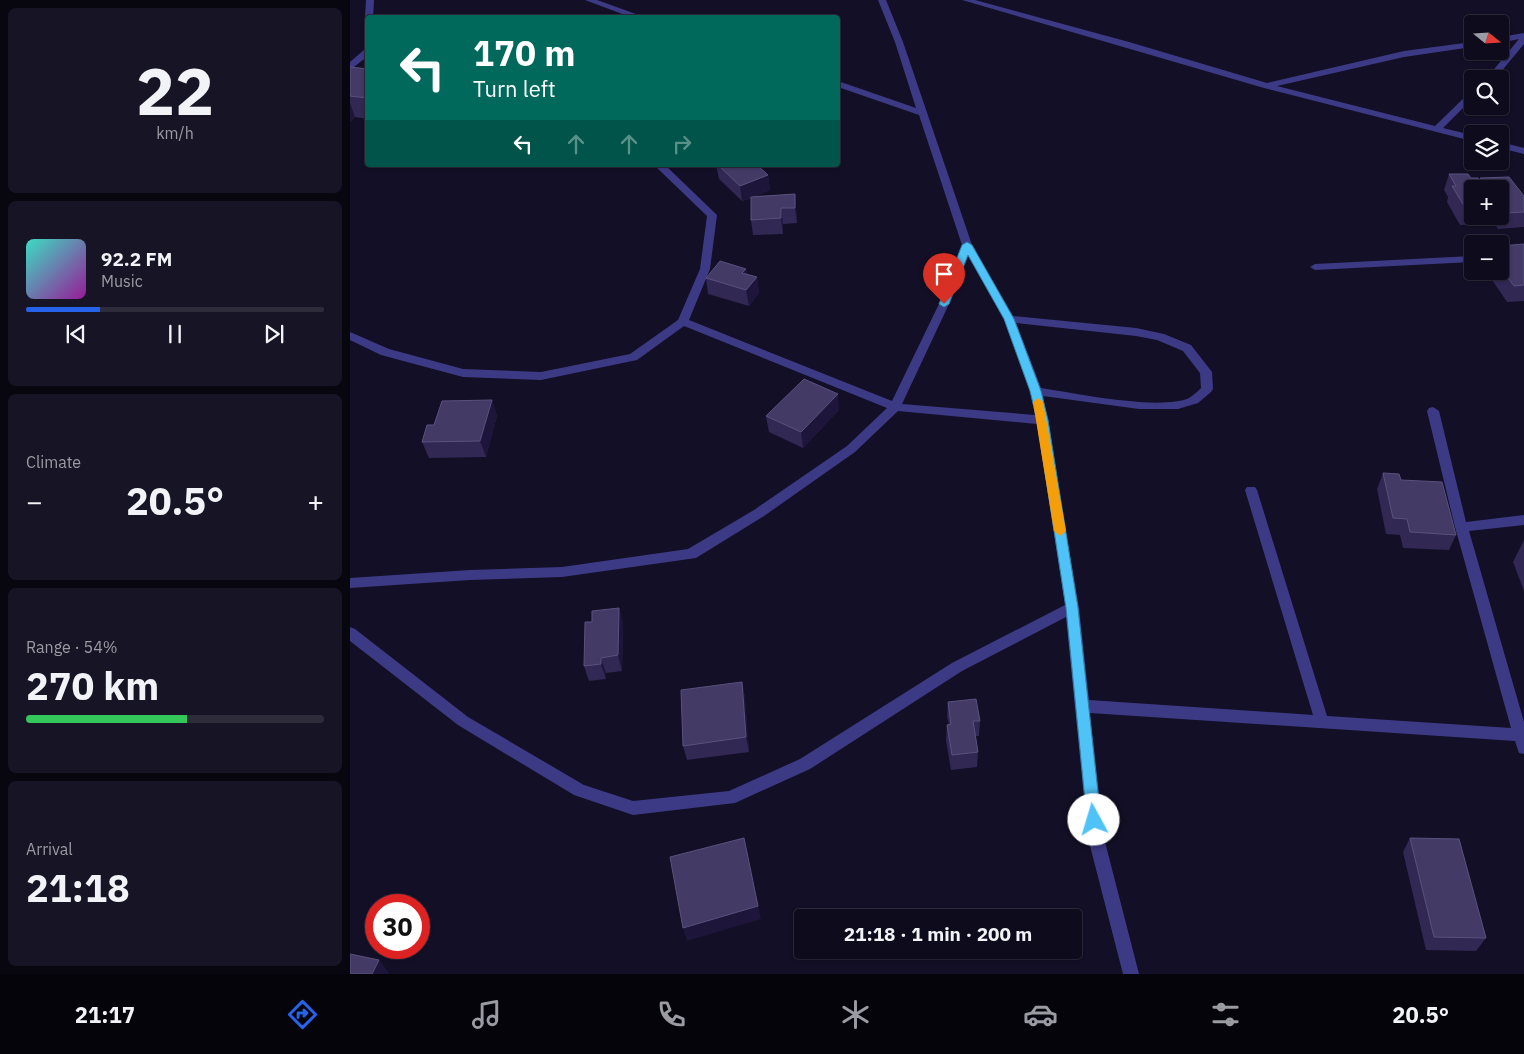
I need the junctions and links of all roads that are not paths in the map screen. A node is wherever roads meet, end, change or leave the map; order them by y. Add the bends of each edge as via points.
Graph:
1 (370, 0) edge
2 (588, 0) edge
3 (882, 0) edge
4 (971, 1) edge
5 (369, 15) edge
6 (634, 15) edge
7 (1524, 38) edge
8 (1509, 39) edge
9 (1464, 45) edge
10 (365, 54) edge
11 (350, 67) edge
12 (1497, 70) edge
13 (840, 85) edge
14 (1267, 86) junction
15 (1464, 103) edge
16 (923, 113) junction
17 (1438, 128) junction
18 (1464, 136) edge
19 (1509, 147) edge
20 (1524, 151) edge
21 (661, 167) edge
22 (967, 245) junction
23 (1464, 259) edge
24 (1315, 267) dead end
25 (1009, 319) junction
26 (683, 322) junction
27 (353, 341) edge
28 (1036, 391) junction
29 (895, 407) junction
30 (1433, 411) dead end
31 (1042, 420) junction
32 (1251, 490) dead end
33 (1524, 520) edge
34 (1461, 527) junction
35 (350, 583) edge
36 (1072, 608) junction
37 (350, 633) edge
38 (1083, 706) junction
39 (1322, 722) junction
40 (1522, 739) edge
41 (1131, 974) edge

1 - 5 street
2 - 6 street
3 - 16 street
4 - 14 street
7 - 8 street
7 - 12 street
9 - 14 street via 1404,54
10 - 11 street
13 - 16 street
14 - 17 street
15 - 17 street
16 - 22 street
17 - 18 street
19 - 20 street
21 - 26 street via 712,215 705,269
22 - 25 street
22 - 29 street via 944,304
23 - 24 street
25 - 28 street
25 - 28 street via 1160,337 1187,348 1206,372 1207,389 1193,401 1170,406
26 - 27 street via 633,357 541,376 462,373
26 - 29 street
28 - 31 street
29 - 31 street
29 - 35 street via 851,449 759,513 691,554 562,572
30 - 34 street
31 - 36 street
32 - 39 street
33 - 34 street
34 - 40 street
36 - 37 street via 957,667 805,764 730,798 633,808 579,790 463,721
36 - 38 street
38 - 39 street
38 - 41 street via 1096,838
39 - 40 street

